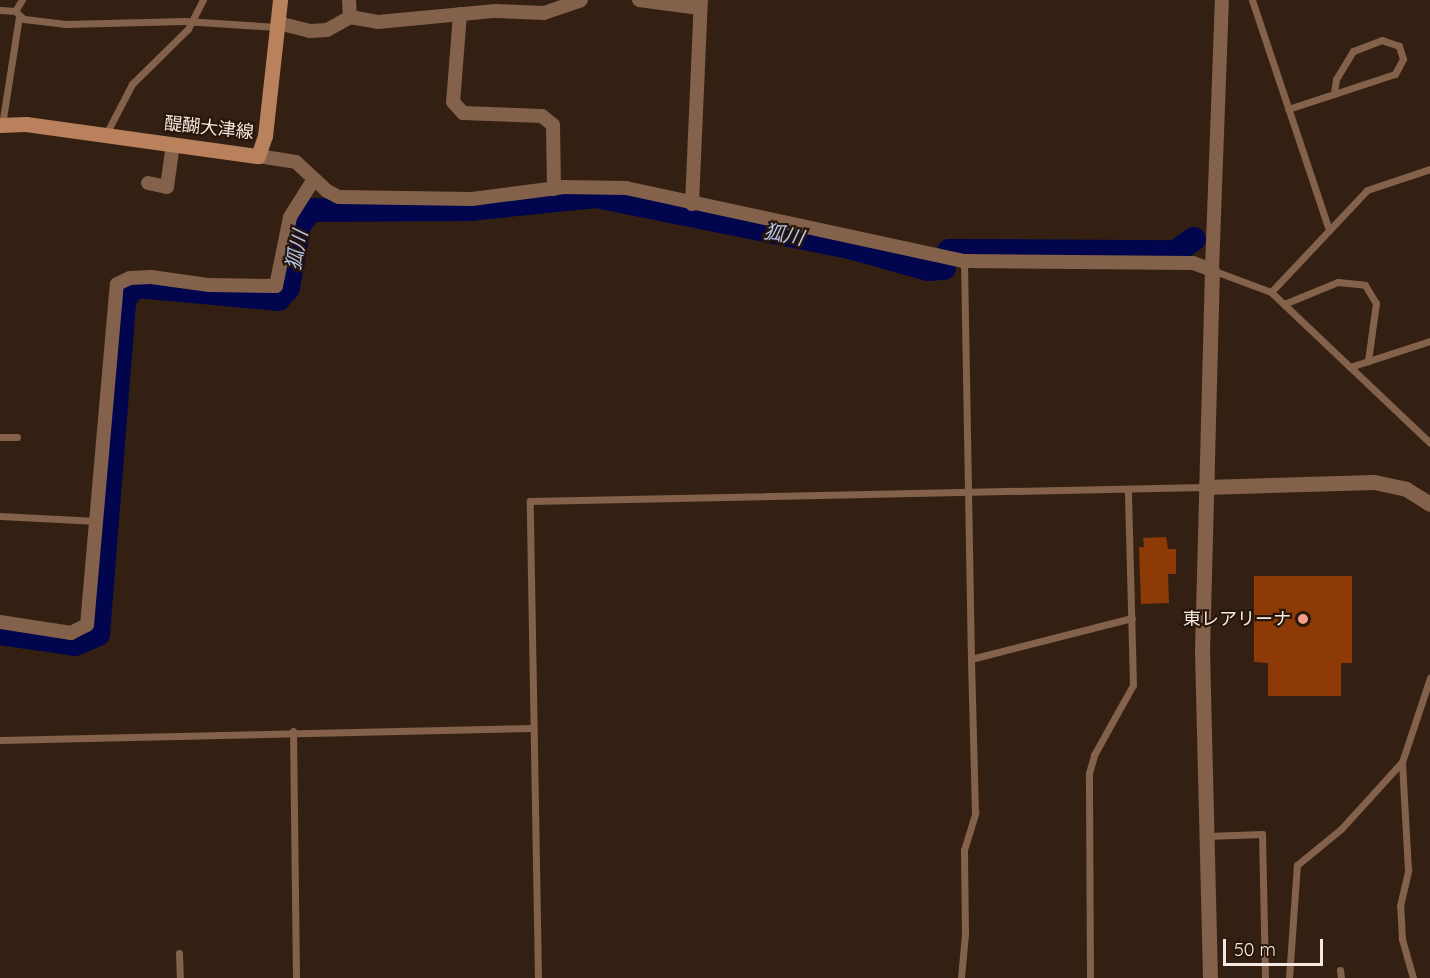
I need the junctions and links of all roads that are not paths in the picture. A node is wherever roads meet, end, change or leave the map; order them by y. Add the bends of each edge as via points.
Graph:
1 (22, 0) edge
2 (203, 0) edge
3 (280, 0) edge
4 (349, 0) edge
5 (581, 0) edge
6 (639, 0) edge
7 (1222, 0) edge
8 (1252, 0) edge
9 (700, 4) edge
10 (0, 10) edge
11 (17, 13) junction
12 (460, 14) junction
13 (350, 17) junction
14 (192, 23) junction
15 (278, 25) junction
16 (1335, 94) junction
17 (1288, 109) junction
18 (1, 125) edge
19 (106, 134) junction
20 (173, 144) junction
21 (258, 156) junction
22 (1430, 169) edge
23 (314, 179) junction
24 (148, 183) dead end
25 (554, 189) junction
26 (692, 204) junction
27 (1329, 230) junction
28 (964, 261) junction
29 (1212, 270) junction
30 (1271, 292) junction
31 (1284, 304) junction
32 (1430, 341) edge
33 (1368, 361) junction
34 (1350, 367) junction
35 (0, 437) edge
36 (17, 437) dead end
37 (1430, 443) edge
38 (1205, 487) junction
39 (1128, 489) junction
40 (969, 491) junction
41 (1430, 504) edge
42 (0, 516) edge
43 (97, 521) junction
44 (1132, 618) junction
45 (0, 622) edge
46 (971, 659) junction
47 (1430, 678) edge
48 (531, 728) junction
49 (292, 731) junction
50 (0, 741) edge
51 (1401, 762) junction
52 (1205, 836) junction
53 (179, 954) dead end
54 (180, 978) edge
55 (296, 978) edge
56 (538, 978) edge
57 (961, 978) edge
58 (1090, 978) edge
59 (1210, 978) edge
60 (1265, 978) edge
61 (1289, 978) edge
62 (1413, 978) edge

1 - 11 lane
2 - 14 lane
3 - 15 main road, 醍醐大津線
4 - 13 street
5 - 12 street via 544,13
6 - 9 street
7 - 29 street
8 - 17 lane
9 - 26 street
10 - 11 lane
11 - 14 lane via 66,24
11 - 18 lane
12 - 13 street via 378,22
12 - 25 street via 453,102 463,113 542,116 553,125
13 - 15 street via 327,30
14 - 15 lane
14 - 19 lane via 132,84
15 - 21 main road, 醍醐大津線 via 265,136
16 - 16 lane via 1395,74 1403,59 1399,46 1382,40 1353,51 1336,79
16 - 17 lane
17 - 27 lane
18 - 19 main road, 醍醐大津線
19 - 20 main road, 醍醐大津線
20 - 21 main road, 醍醐大津線
20 - 24 street via 167,187
21 - 23 street via 296,162
22 - 27 lane via 1367,190
23 - 25 street via 339,196 394,199 472,199
23 - 43 street via 290,217 276,286 209,285 151,277 130,278 117,285
25 - 26 street via 626,188
26 - 28 street
27 - 30 lane
28 - 29 street via 1185,263
28 - 40 lane
29 - 30 lane
29 - 38 street
30 - 31 lane
31 - 33 lane via 1338,282 1365,285 1376,303
31 - 34 lane
32 - 33 lane
33 - 34 lane
34 - 37 lane
35 - 36 lane
38 - 39 lane
38 - 41 street via 1374,482 1406,489
38 - 52 street
39 - 40 lane
39 - 44 lane
40 - 46 lane
40 - 48 lane via 530,501
42 - 43 lane
43 - 45 street via 87,625 71,633
44 - 46 lane
44 - 58 lane via 1133,685 1094,755 1089,773
46 - 57 lane via 975,813 964,850
47 - 51 lane
48 - 49 lane
48 - 56 lane
49 - 50 lane via 196,738
49 - 55 lane
51 - 61 lane via 1341,829 1297,865
51 - 62 lane via 1408,870 1400,906 1402,939
52 - 59 street
52 - 60 lane via 1262,834
53 - 54 lane

